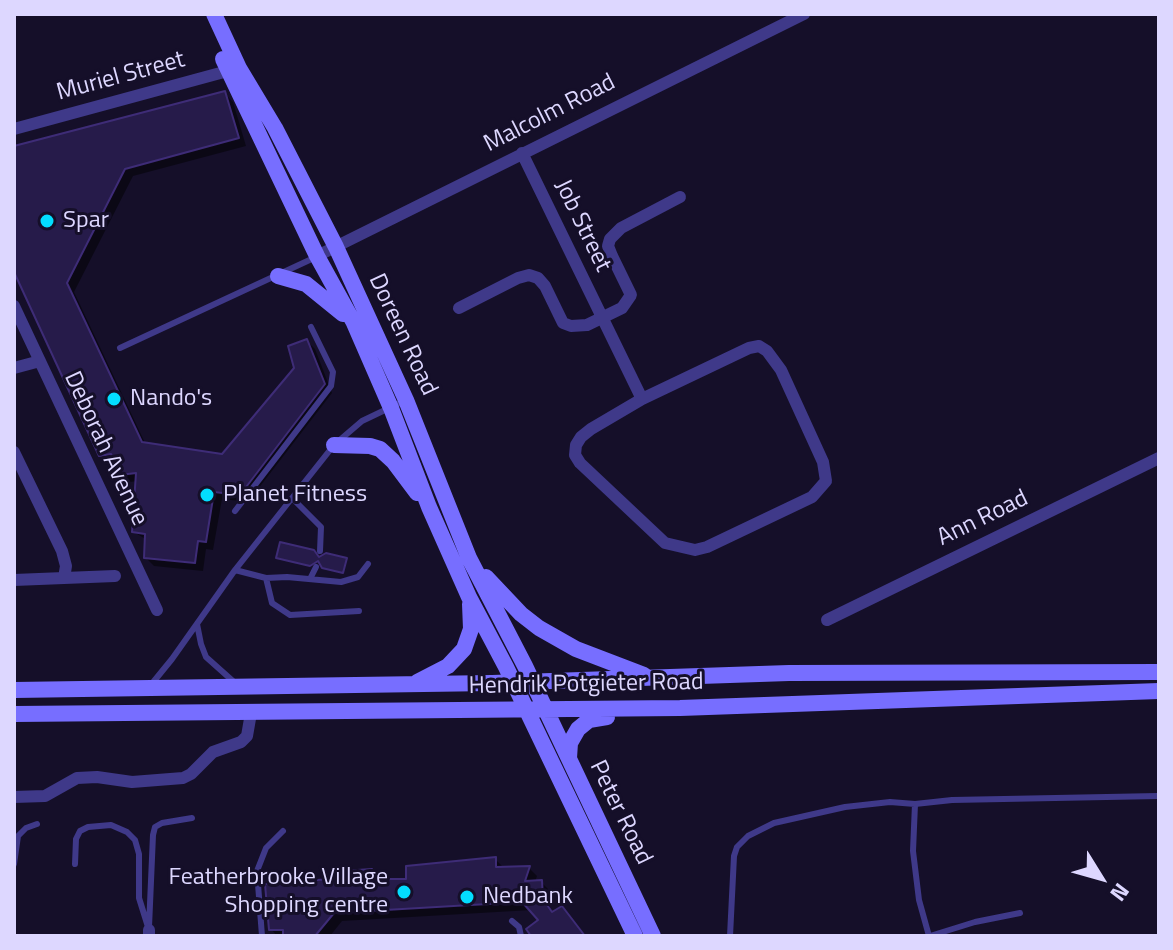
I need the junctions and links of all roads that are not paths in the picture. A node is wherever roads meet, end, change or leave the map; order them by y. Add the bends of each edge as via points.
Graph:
1 (202, 14) edge
2 (214, 14) edge
3 (804, 14) edge
4 (233, 70) junction
5 (14, 129) edge
6 (522, 153) junction
7 (680, 197) dead end
8 (336, 247) junction
9 (317, 256) junction
10 (278, 276) junction
11 (14, 306) edge
12 (459, 308) dead end
13 (602, 318) junction
14 (354, 323) junction
15 (311, 327) dead end
16 (120, 348) dead end
17 (40, 361) junction
18 (14, 368) edge
19 (642, 399) junction
20 (406, 400) junction
21 (391, 408) junction
22 (334, 445) junction
23 (14, 452) edge
24 (1159, 458) edge
25 (293, 499) junction
26 (429, 507) junction
27 (235, 511) dead end
28 (320, 551) dead end
29 (469, 558) junction
30 (368, 564) dead end
31 (316, 567) dead end
32 (235, 570) junction
33 (115, 576) dead end
34 (64, 578) junction
35 (266, 578) junction
36 (310, 579) junction
37 (14, 580) edge
38 (469, 597) junction
39 (157, 610) dead end
40 (359, 611) dead end
41 (827, 620) dead end
42 (197, 624) junction
43 (1159, 672) edge
44 (651, 678) junction
45 (513, 682) junction
46 (531, 682) junction
47 (412, 684) junction
48 (148, 688) junction
49 (240, 688) junction
50 (14, 690) edge
51 (1159, 691) edge
52 (680, 708) junction
53 (545, 710) junction
54 (526, 711) junction
55 (251, 713) junction
56 (14, 714) edge
57 (570, 764) junction
58 (1158, 796) edge
59 (14, 797) edge
60 (915, 804) junction
61 (192, 818) dead end
62 (37, 824) dead end
63 (283, 831) dead end
64 (14, 864) edge
65 (75, 864) dead end
66 (1020, 913) dead end
67 (512, 921) dead end
68 (149, 933) edge
69 (262, 936) edge
70 (521, 936) edge
71 (635, 936) edge
72 (653, 936) edge
73 (730, 936) edge
74 (930, 936) edge

1 - 4 main road, Doreen Road
2 - 4 main road, Doreen Road
3 - 6 street, Malcolm Road
4 - 5 street, Muriel Street
4 - 8 main road, Doreen Road via 275,128
4 - 9 main road, Doreen Road
6 - 8 street, Malcolm Road
6 - 13 street, Job Street
7 - 13 street via 610,239 608,246 631,295 622,308
8 - 9 street, Malcolm Road
8 - 20 main road, Doreen Road
9 - 10 lane
9 - 14 main road, Doreen Road
10 - 14 main road via 306,284
10 - 16 lane
11 - 17 street, Deborah Avenue
12 - 13 street via 529,275 545,286 563,323 579,327
13 - 19 street, Job Street
14 - 21 main road, Doreen Road
15 - 27 lane via 333,372 329,391
17 - 18 street
17 - 39 street, Deborah Avenue
19 - 19 street via 759,346 781,370 823,462 826,481 812,497 707,547 695,550 665,543 575,455 581,437
20 - 21 lane
20 - 29 main road, Doreen Road
21 - 22 lane via 362,421
21 - 26 main road, Doreen Road
22 - 25 lane
22 - 26 main road via 380,449
23 - 34 street via 62,551
24 - 41 street, Ann Road
25 - 28 lane via 321,527
25 - 32 lane
26 - 38 main road, Doreen Road
29 - 44 main road via 539,628 576,649
29 - 46 main road, Doreen Road
30 - 36 lane via 350,580
31 - 36 lane
32 - 35 lane
32 - 42 lane
33 - 34 street
34 - 37 street
35 - 36 lane
35 - 40 lane via 272,603 290,615
38 - 45 main road, Doreen Road
38 - 47 main road via 471,629 464,649 448,666
42 - 48 lane
42 - 49 lane via 206,657
43 - 44 main road, Hendrik Potgieter Road
44 - 46 main road, Hendrik Potgieter Road
45 - 46 main road, Hendrik Potgieter Road
45 - 47 main road, Hendrik Potgieter Road
45 - 54 main road, Peter Road
46 - 53 main road, Peter Road
47 - 49 main road, Hendrik Potgieter Road
48 - 49 main road, Hendrik Potgieter Road
48 - 50 main road, Hendrik Potgieter Road
51 - 52 main road, Hendrik Potgieter Road
52 - 53 main road, Hendrik Potgieter Road
52 - 57 main road via 589,720 570,743
53 - 54 main road, Hendrik Potgieter Road
53 - 57 main road, Peter Road
54 - 55 main road, Hendrik Potgieter Road
54 - 71 main road, Peter Road
55 - 56 main road, Hendrik Potgieter Road
55 - 59 street via 241,742 213,752 183,778 77,778 45,796
57 - 72 main road, Peter Road
58 - 60 lane
60 - 73 lane via 845,807 774,823 748,836 734,856
60 - 74 lane via 919,900
61 - 68 lane via 155,827
62 - 64 lane via 18,836
63 - 69 lane via 266,848 257,871
65 - 68 lane via 80,831 111,825 127,832 139,854 139,898
66 - 74 lane
67 - 70 lane

